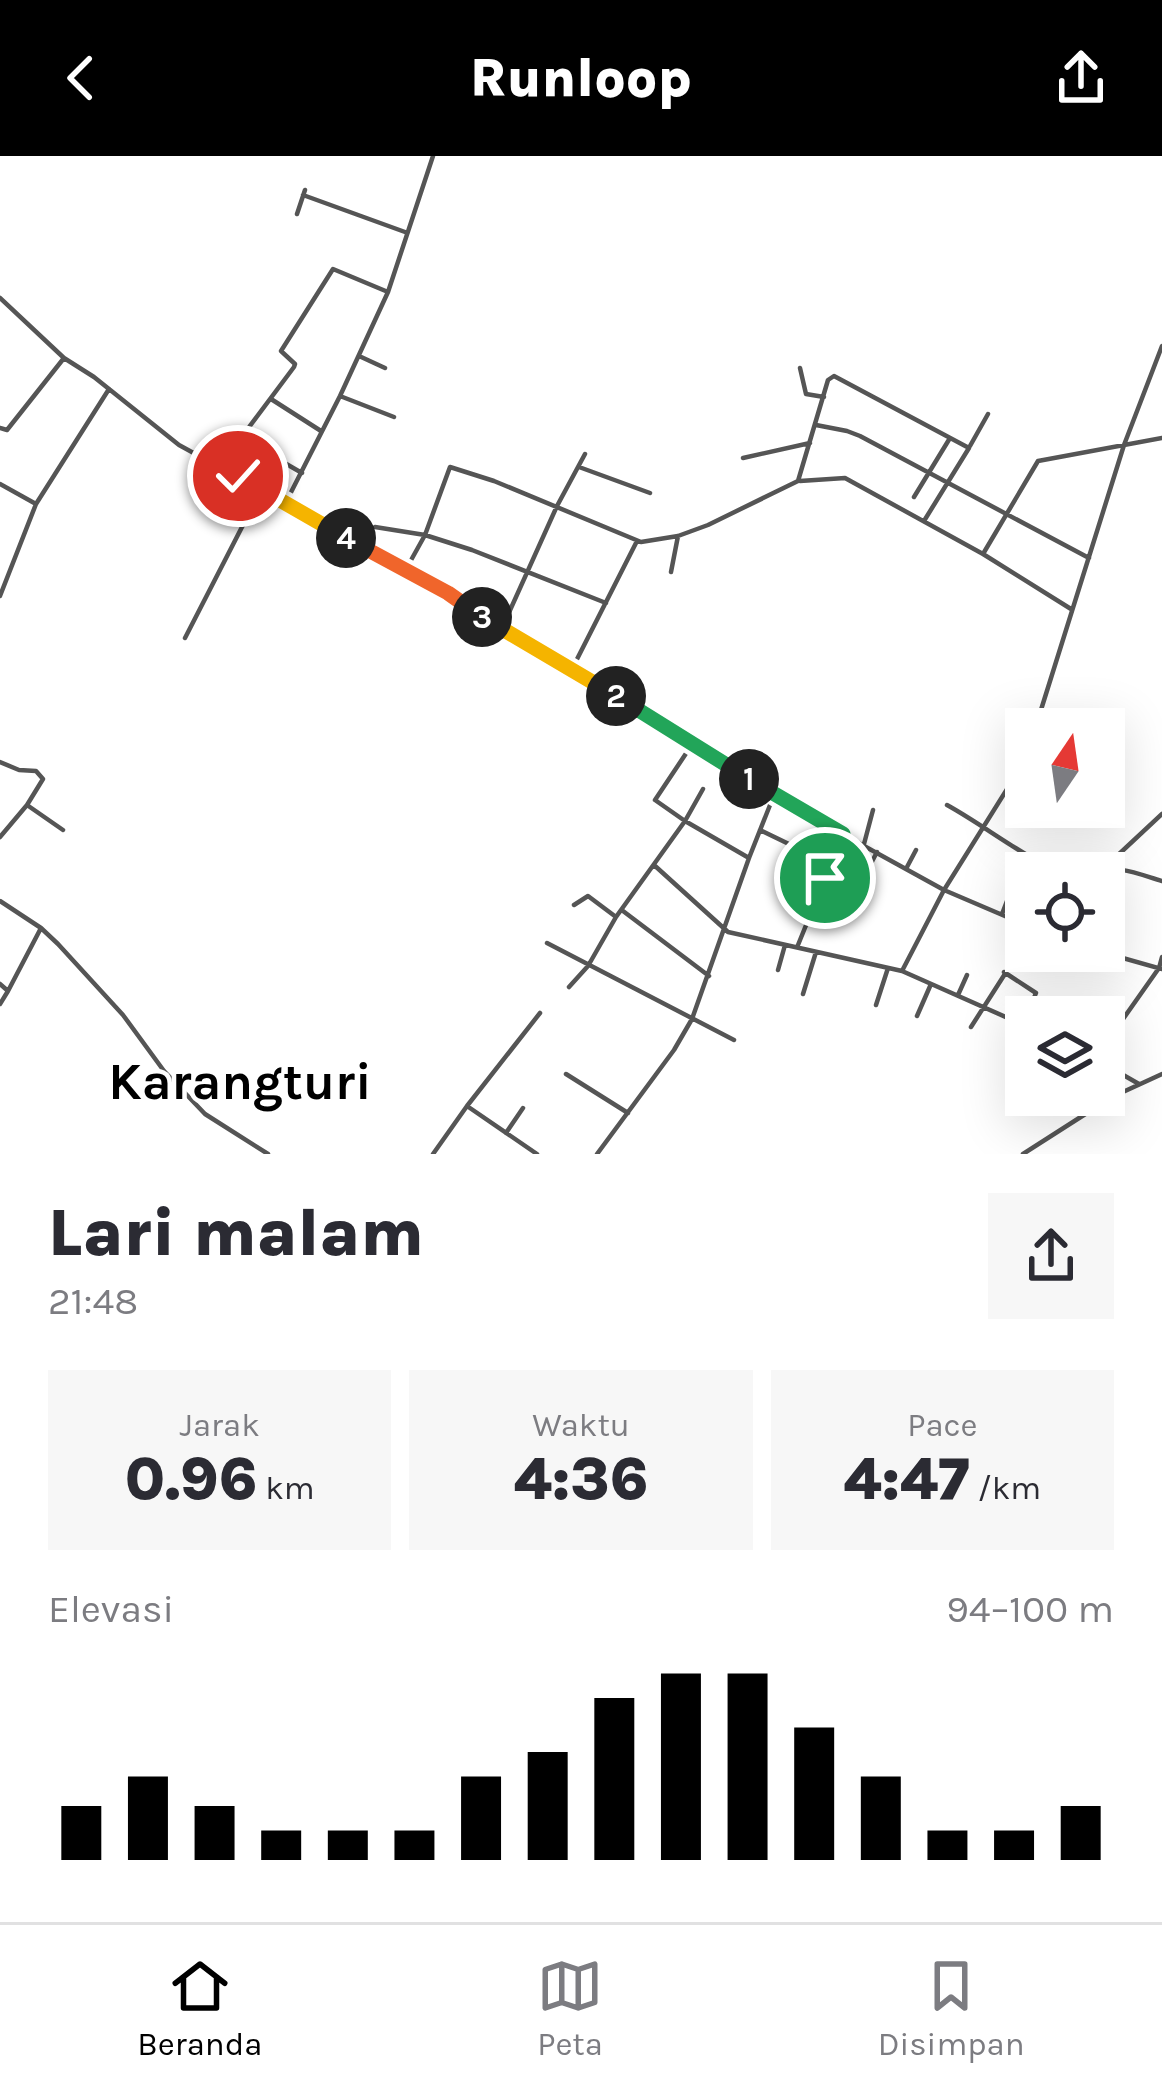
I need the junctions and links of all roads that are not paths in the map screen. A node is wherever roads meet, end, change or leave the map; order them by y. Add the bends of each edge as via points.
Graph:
1 (434, 156) edge
2 (297, 214) dead end
3 (408, 233) junction
4 (388, 292) junction
5 (0, 298) edge
6 (1162, 346) edge
7 (358, 356) junction
8 (64, 358) junction
9 (385, 368) dead end
10 (800, 368) dead end
11 (109, 389) junction
12 (340, 396) junction
13 (824, 397) junction
14 (271, 399) junction
15 (988, 414) dead end
16 (394, 417) dead end
17 (816, 425) junction
18 (0, 428) edge
19 (321, 431) junction
20 (241, 438) junction
21 (950, 438) junction
22 (1162, 438) edge
23 (809, 443) junction
24 (1124, 445) junction
25 (259, 448) junction
26 (969, 448) junction
27 (585, 454) dead end
28 (743, 458) dead end
29 (220, 466) junction
30 (579, 467) junction
31 (302, 473) junction
32 (930, 474) junction
33 (238, 476) junction
34 (798, 481) junction
35 (947, 483) junction
36 (0, 484) edge
37 (261, 490) junction
38 (650, 493) dead end
39 (914, 497) dead end
40 (36, 504) junction
41 (285, 504) junction
42 (557, 506) junction
43 (1007, 516) junction
44 (924, 521) junction
45 (375, 527) dead end
46 (425, 535) junction
47 (678, 536) junction
48 (637, 542) junction
49 (983, 554) junction
50 (1089, 558) junction
51 (405, 571) junction
52 (529, 572) junction
53 (671, 572) dead end
54 (0, 596) edge
55 (606, 603) junction
56 (1071, 609) junction
57 (502, 628) junction
58 (185, 638) dead end
59 (572, 669) junction
60 (1041, 708) edge
61 (693, 743) junction
62 (0, 762) edge
63 (703, 789) dead end
64 (1005, 790) edge
65 (774, 795) junction
66 (26, 805) junction
67 (946, 805) dead end
68 (873, 810) dead end
69 (1162, 814) edge
70 (686, 821) junction
71 (984, 826) junction
72 (63, 830) dead end
73 (760, 830) junction
74 (1, 834) edge
75 (843, 834) junction
76 (864, 844) junction
77 (791, 845) dead end
78 (916, 850) dead end
79 (877, 852) junction
80 (1024, 852) edge
81 (1122, 852) edge
82 (749, 858) junction
83 (796, 864) dead end
84 (654, 866) junction
85 (907, 867) junction
86 (1125, 873) edge
87 (825, 878) junction
88 (1162, 881) edge
89 (857, 890) dead end
90 (944, 890) junction
91 (0, 902) edge
92 (574, 905) dead end
93 (1005, 906) edge
94 (622, 910) junction
95 (1002, 914) junction
96 (1005, 915) edge
97 (616, 917) junction
98 (41, 928) junction
99 (723, 928) junction
100 (547, 943) dead end
101 (785, 945) junction
102 (797, 948) junction
103 (816, 952) junction
104 (1162, 957) edge
105 (1125, 958) edge
106 (588, 965) junction
107 (888, 968) junction
108 (1160, 968) edge
109 (778, 970) dead end
110 (902, 971) junction
111 (1004, 972) joint
112 (709, 976) junction
113 (967, 976) dead end
114 (0, 984) edge
115 (931, 984) junction
116 (569, 987) dead end
117 (8, 992) junction
118 (803, 994) dead end
119 (958, 995) junction
120 (1035, 996) edge
121 (0, 1004) edge
122 (876, 1005) dead end
123 (982, 1007) junction
124 (539, 1013) dead end
125 (917, 1016) dead end
126 (1005, 1017) edge
127 (1125, 1017) edge
128 (692, 1019) junction
129 (971, 1027) dead end
130 (734, 1040) dead end
131 (566, 1074) dead end
132 (1162, 1074) edge
133 (1125, 1076) edge
134 (1139, 1084) junction
135 (467, 1106) junction
136 (523, 1108) dead end
137 (628, 1113) junction
138 (506, 1133) junction
139 (266, 1154) edge
140 (433, 1154) edge
141 (537, 1154) edge
142 (597, 1154) edge
143 (1023, 1154) edge

1 - 3 street
2 - 3 street via 304,193
3 - 4 street
4 - 7 street
4 - 14 street via 333,268 281,351 295,366
5 - 8 street
6 - 24 street
7 - 9 street
7 - 12 street
8 - 11 street
8 - 18 street via 7,430
10 - 13 street via 806,394
11 - 29 street via 178,445
11 - 40 street
12 - 16 street
12 - 19 street
13 - 17 street
13 - 21 street via 828,380 838,376
14 - 19 street
14 - 20 street
15 - 26 street
17 - 23 street
17 - 32 street via 856,434
19 - 31 street
20 - 25 street
20 - 29 street
21 - 26 street
21 - 32 street
22 - 24 street
23 - 28 street
23 - 34 street
24 - 43 street via 1038,461
24 - 50 street
25 - 31 street
25 - 33 street
26 - 35 street
27 - 30 street
29 - 33 street
30 - 38 street
30 - 42 street
31 - 41 street
32 - 35 street
32 - 39 street
33 - 37 street
34 - 44 street via 845,478
34 - 47 street
35 - 43 street
35 - 44 street
36 - 40 street
37 - 41 street
37 - 58 street
40 - 54 street
41 - 51 street
42 - 46 street via 450,467
42 - 48 street
42 - 52 street
43 - 49 street
43 - 50 street
44 - 49 street
45 - 46 street
46 - 51 street
46 - 52 street
47 - 48 street
47 - 53 street
48 - 55 street
49 - 56 street
50 - 56 street
51 - 57 street
52 - 55 street
52 - 57 street
55 - 59 street
56 - 60 street
57 - 59 street
59 - 61 street
61 - 65 street
61 - 70 street via 655,798
62 - 66 street via 43,776
63 - 70 street
64 - 71 street
65 - 73 street
65 - 75 street
66 - 72 street
66 - 74 street
67 - 71 street
68 - 76 street
69 - 81 street
70 - 82 street
70 - 84 street
71 - 80 street
71 - 90 street
73 - 77 street
73 - 82 street
75 - 76 street
75 - 87 street
76 - 79 street
78 - 85 street
79 - 85 street
79 - 89 street
82 - 99 street
83 - 87 street
84 - 94 street
84 - 99 street
85 - 90 street
86 - 88 street
87 - 102 street
90 - 95 street
90 - 110 street
91 - 98 street
92 - 97 street via 586,896
93 - 95 street
94 - 97 street
94 - 112 street
95 - 96 street
97 - 106 street
98 - 117 street
98 - 139 street via 205,1114
99 - 101 street
99 - 112 street
100 - 106 street
101 - 102 street
101 - 109 street
102 - 103 street
103 - 107 street
103 - 118 street
104 - 108 street
105 - 108 street
106 - 116 street
106 - 128 street
107 - 110 street
107 - 122 street
108 - 127 street
110 - 115 street
111 - 120 street
111 - 123 street
112 - 128 street
113 - 119 street
114 - 117 street
115 - 119 street
115 - 125 street
117 - 121 street
119 - 123 street
123 - 126 street
123 - 129 street
124 - 135 street
128 - 130 street
128 - 137 street
131 - 137 street
132 - 134 street
133 - 134 street
134 - 143 street
135 - 138 street
135 - 140 street
136 - 138 street
137 - 142 street
138 - 141 street

